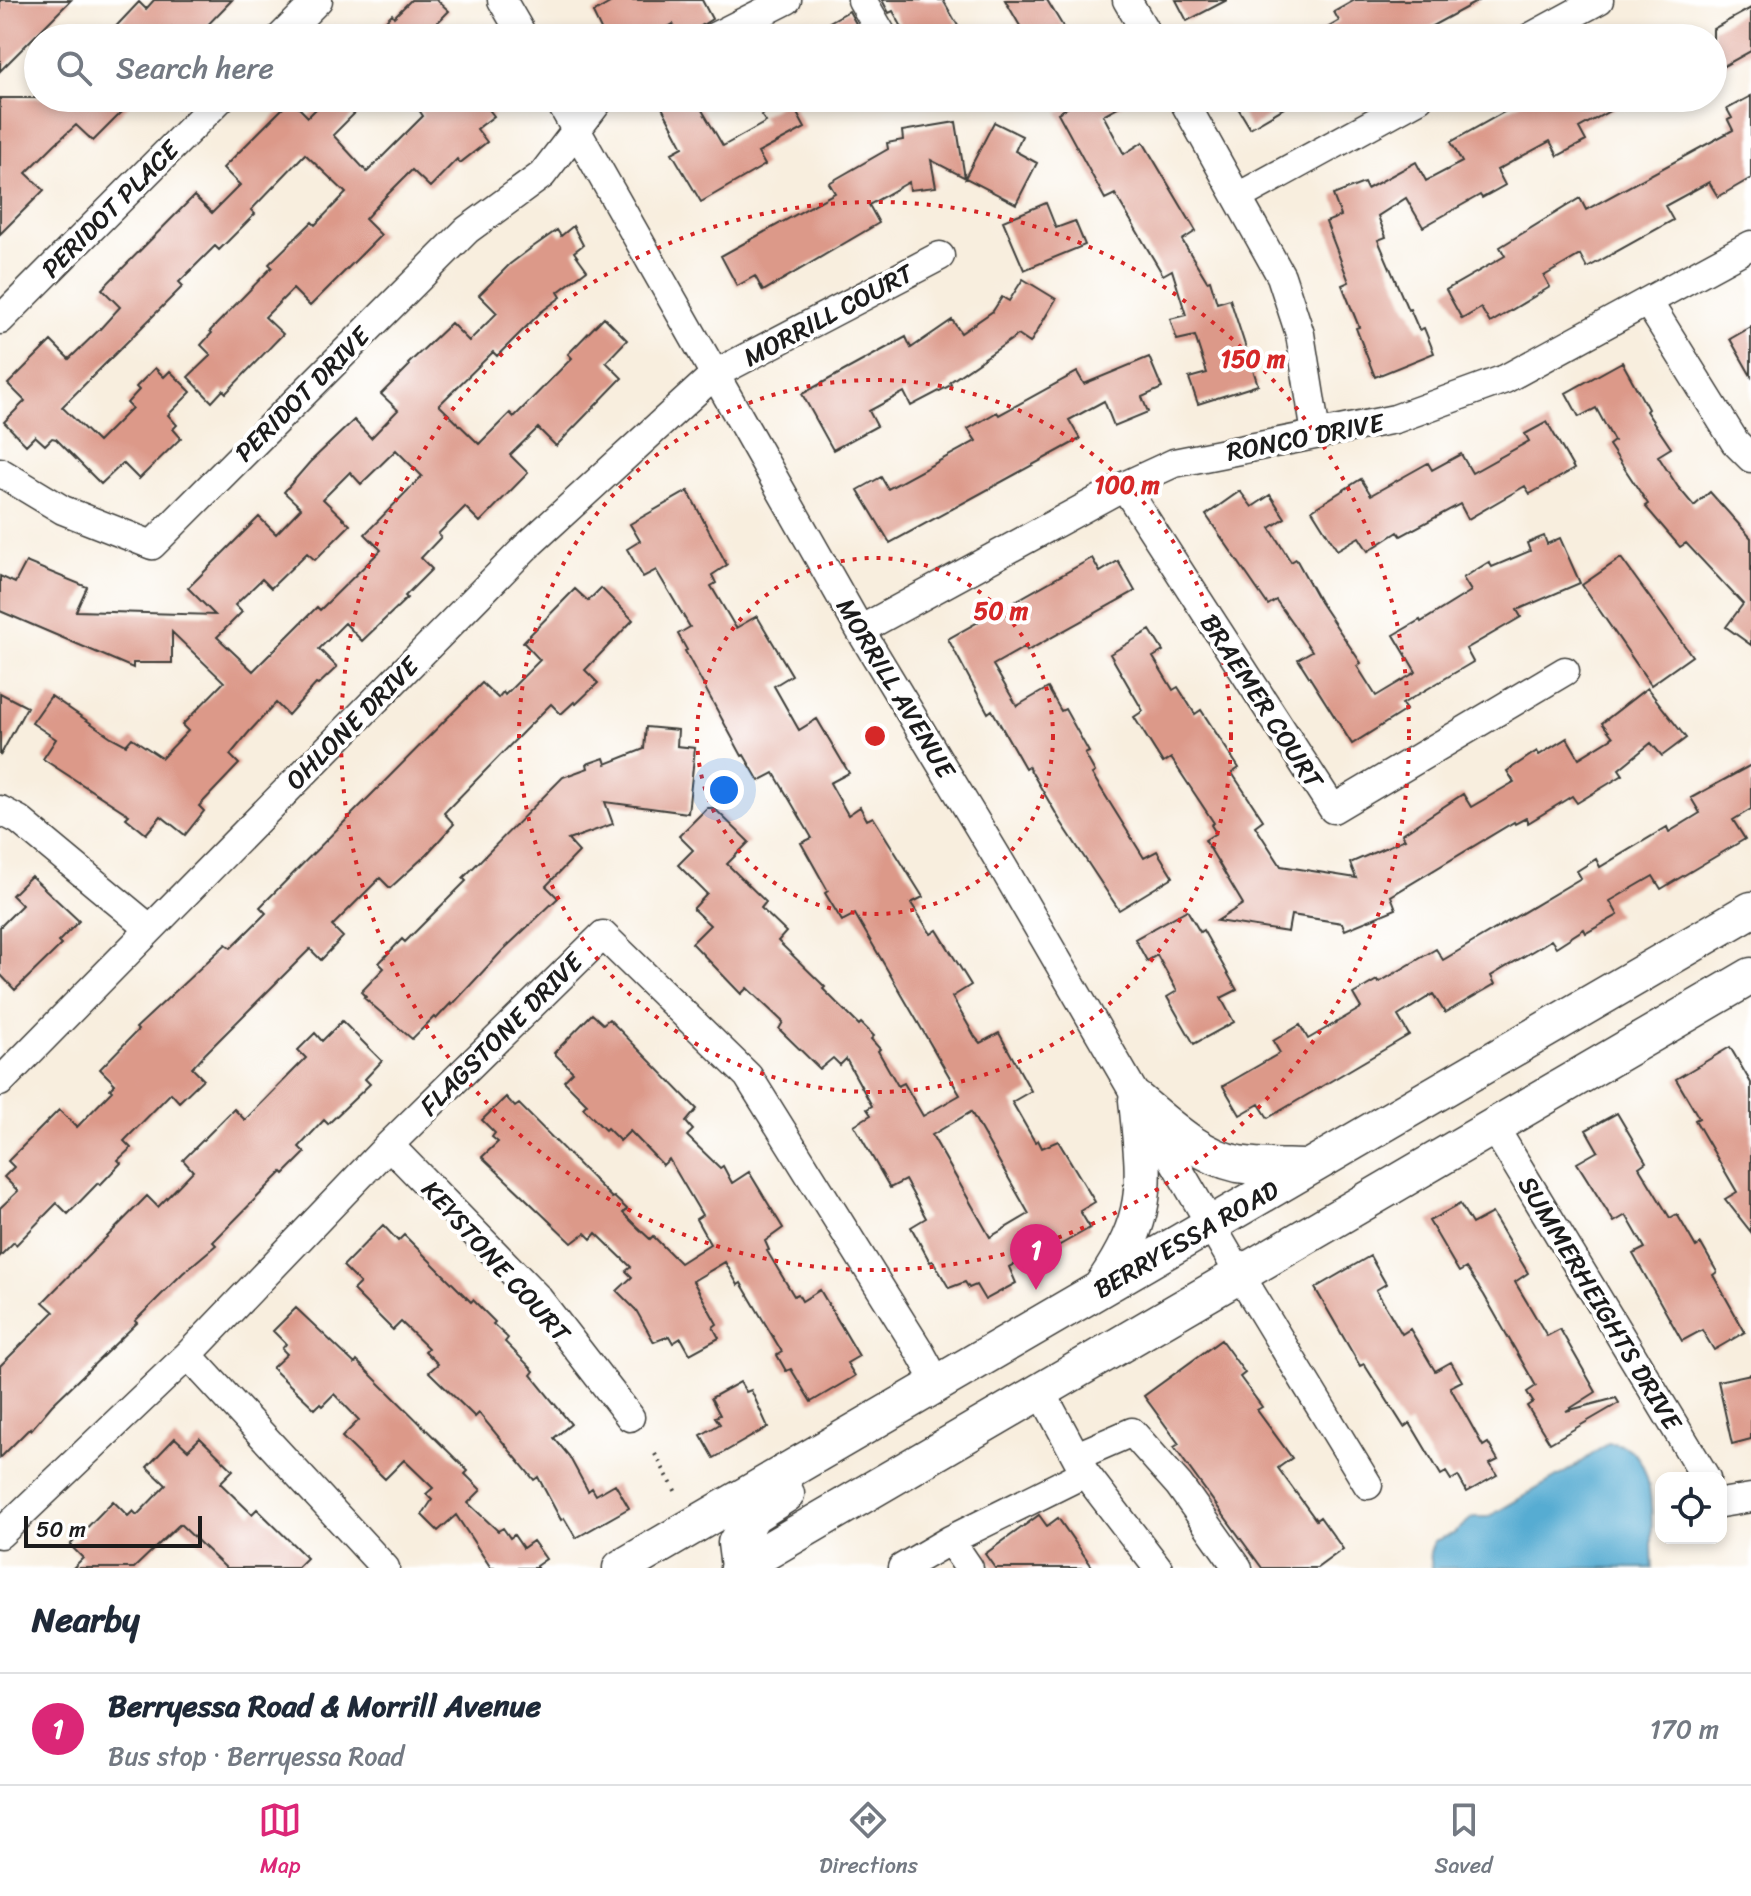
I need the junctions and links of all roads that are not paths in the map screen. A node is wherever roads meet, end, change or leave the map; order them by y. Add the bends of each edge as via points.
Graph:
1 (318, 0) edge
2 (502, 0) edge
3 (787, 0) edge
4 (862, 0) edge
5 (1127, 0) edge
6 (1599, 0) edge
7 (294, 24) edge
8 (516, 24) edge
9 (740, 24) edge
10 (876, 24) edge
11 (1141, 24) edge
12 (1555, 24) edge
13 (207, 112) edge
14 (566, 112) edge
15 (590, 112) edge
16 (1190, 112) edge
17 (1393, 112) edge
18 (576, 131) junction
19 (1238, 197) junction
20 (1751, 245) edge
21 (940, 256) dead end
22 (1648, 302) junction
23 (0, 320) edge
24 (715, 374) junction
25 (1316, 434) junction
26 (1751, 458) edge
27 (0, 472) edge
28 (1124, 486) junction
29 (860, 630) junction
30 (1565, 671) dead end
31 (0, 810) edge
32 (1751, 910) edge
33 (149, 928) junction
34 (1748, 983) edge
35 (0, 1082) edge
36 (1137, 1100) junction
37 (1494, 1127) junction
38 (389, 1145) junction
39 (1308, 1168) junction
40 (1211, 1224) junction
41 (1240, 1275) junction
42 (1098, 1292) junction
43 (188, 1355) junction
44 (938, 1385) junction
45 (1041, 1391) junction
46 (630, 1417) dead end
47 (873, 1423) junction
48 (1081, 1465) junction
49 (1702, 1472) edge
50 (1368, 1485) dead end
51 (1751, 1498) edge
52 (1727, 1502) edge
53 (0, 1534) edge
54 (950, 1540) junction
55 (385, 1568) edge
56 (621, 1568) edge
57 (739, 1568) edge
58 (902, 1568) edge
59 (969, 1568) edge
60 (1158, 1568) edge
61 (1238, 1568) edge

1 - 7 street
2 - 8 street
3 - 9 street
4 - 10 street
5 - 11 street
6 - 12 street
13 - 23 street, PERIDOT PLACE
14 - 18 street, MORRILL AVENUE
15 - 18 street
16 - 19 street
17 - 19 street
18 - 24 street, MORRILL AVENUE
18 - 27 street, PERIDOT DRIVE via 542,175 467,230 152,545 63,510
19 - 25 street via 1281,276 1300,334
20 - 22 street, RONCO DRIVE
21 - 24 street, MORRILL COURT
22 - 25 street, RONCO DRIVE via 1505,379 1395,419
22 - 26 street via 1735,442
24 - 29 street, MORRILL AVENUE
24 - 33 street, OHLONE DRIVE via 526,547
25 - 28 street, RONCO DRIVE via 1174,463
28 - 29 street, RONCO DRIVE
28 - 30 street, BRAEMER COURT via 1333,809
29 - 36 street, MORRILL AVENUE
31 - 33 street
32 - 39 main road, BERRYESSA ROAD
33 - 35 street, OHLONE DRIVE
34 - 37 main road
36 - 39 main road via 1211,1154 1236,1163
36 - 40 street, MORRILL AVENUE
36 - 42 main road via 1143,1164 1139,1217 1121,1259
37 - 41 main road
37 - 49 street, SUMMERHEIGHTS DRIVE
38 - 43 street, FLAGSTONE DRIVE
38 - 44 street, FLAGSTONE DRIVE via 603,935 748,1076
38 - 46 street, KEYSTONE COURT via 537,1297
39 - 40 main road, BERRYESSA ROAD
40 - 41 street, MORRILL AVENUE
40 - 42 main road, BERRYESSA ROAD
41 - 45 main road
41 - 50 street, MORRILL AVENUE
42 - 44 main road, BERRYESSA ROAD
43 - 53 street, FLAGSTONE DRIVE
43 - 55 street
44 - 47 main road, BERRYESSA ROAD
45 - 48 street
45 - 57 main road
47 - 56 main road, BERRYESSA ROAD
47 - 57 main road via 831,1466 753,1515 736,1543
48 - 54 street
48 - 60 street
48 - 61 street via 1132,1432 1179,1485
51 - 52 street
54 - 58 street
54 - 59 street

